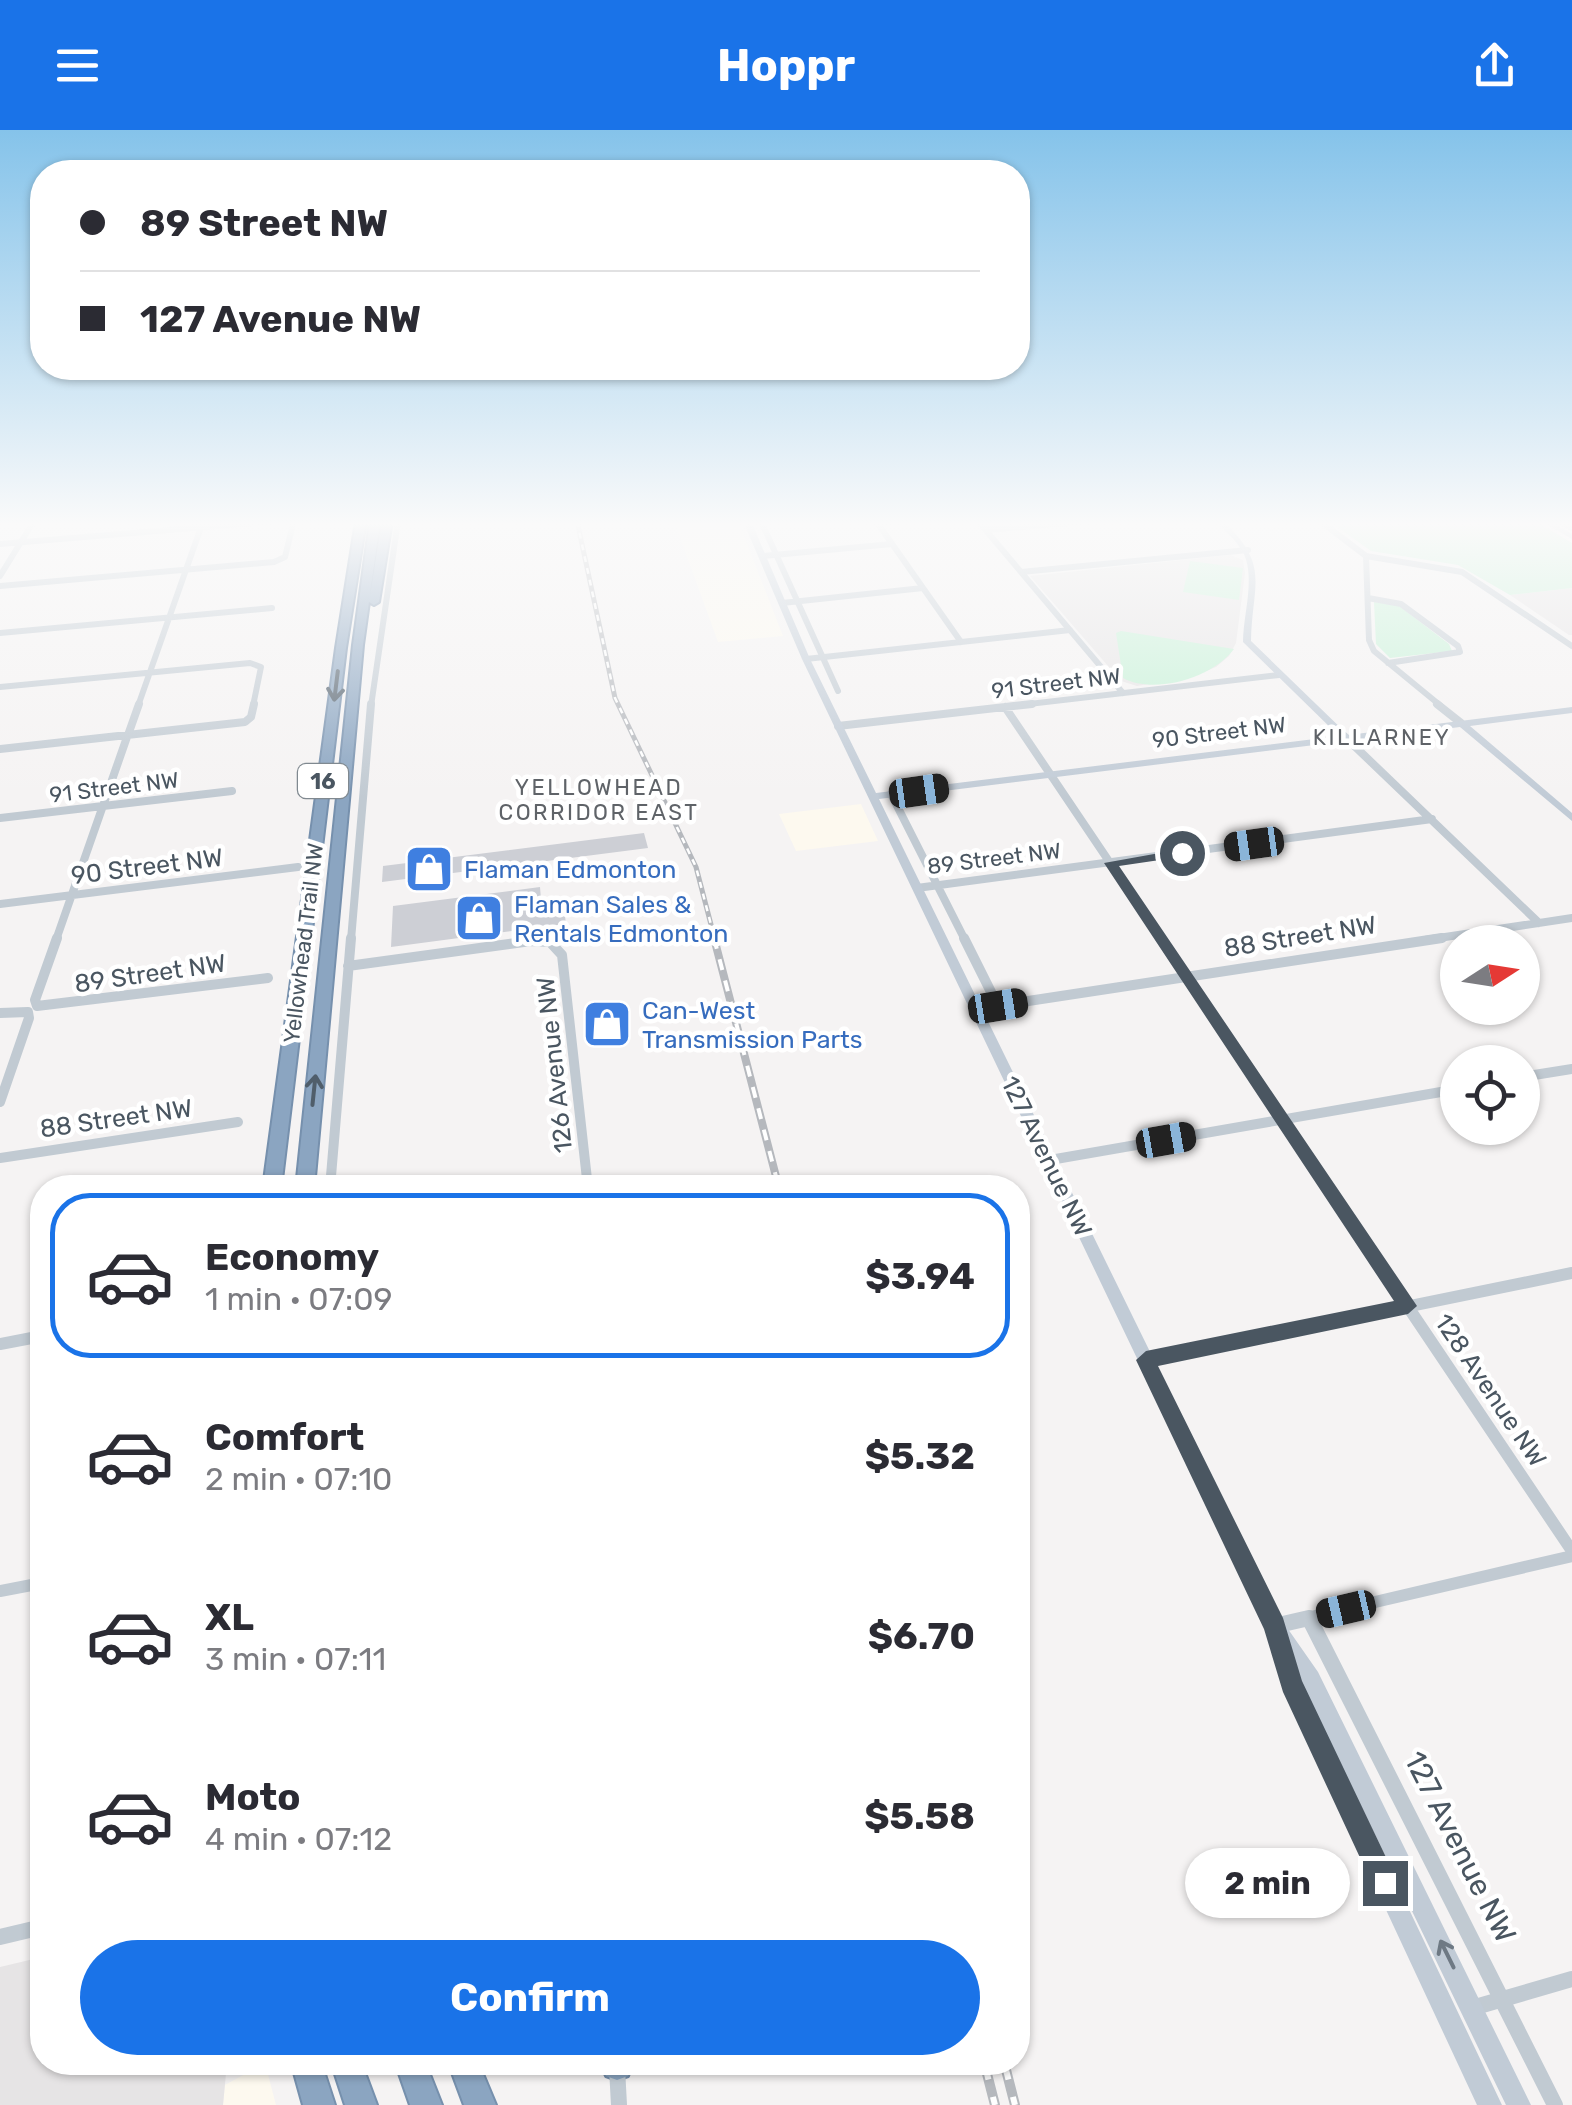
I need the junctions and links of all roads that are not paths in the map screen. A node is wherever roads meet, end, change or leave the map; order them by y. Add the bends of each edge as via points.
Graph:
1 (172, 613) edge
2 (219, 613) edge
3 (347, 613) edge
4 (362, 613) edge
5 (370, 613) edge
6 (383, 613) edge
7 (794, 613) edge
8 (941, 613) edge
9 (1056, 613) edge
10 (1250, 613) edge
11 (1369, 613) edge
12 (1413, 613) edge
13 (1525, 613) edge
14 (170, 618) junction
15 (1070, 630) junction
16 (0, 633) edge
17 (961, 642) junction
18 (1570, 644) edge
19 (358, 645) junction
20 (813, 658) junction
21 (1388, 663) junction
22 (150, 672) junction
23 (1278, 675) junction
24 (0, 687) edge
25 (838, 692) dead end
26 (1123, 693) junction
27 (1005, 707) junction
28 (1571, 711) edge
29 (1461, 724) junction
30 (838, 726) junction
31 (128, 736) junction
32 (1344, 736) junction
33 (0, 750) edge
34 (1051, 774) junction
35 (232, 791) dead end
36 (891, 794) junction
37 (872, 797) junction
38 (103, 806) junction
39 (0, 818) edge
40 (1572, 818) edge
41 (1432, 819) junction
42 (1111, 863) junction
43 (298, 867) dead end
44 (937, 886) junction
45 (917, 888) junction
46 (72, 895) junction
47 (0, 904) edge
48 (1572, 918) edge
49 (1539, 922) junction
50 (348, 966) junction
51 (1186, 976) junction
52 (268, 978) dead end
53 (998, 1006) junction
54 (32, 1009) junction
55 (976, 1009) junction
56 (0, 1014) edge
57 (1572, 1069) edge
58 (1540, 1074) edge
59 (1440, 1091) edge
60 (0, 1102) edge
61 (1283, 1120) junction
62 (238, 1122) dead end
63 (0, 1158) edge
64 (1050, 1160) junction
65 (274, 1175) edge
66 (305, 1175) edge
67 (331, 1175) edge
68 (587, 1175) edge
69 (1572, 1273) edge
70 (1408, 1306) junction
71 (30, 1338) edge
72 (0, 1344) edge
73 (1146, 1360) junction
74 (1572, 1554) edge
75 (30, 1586) edge
76 (0, 1592) edge
77 (1309, 1618) junction
78 (1274, 1626) junction
79 (30, 1929) edge
80 (0, 1937) edge
81 (1572, 1979) edge
82 (1502, 2001) junction
83 (1474, 2008) junction
84 (1447, 2016) junction
85 (310, 2075) edge
86 (351, 2075) edge
87 (415, 2075) edge
88 (468, 2075) edge
89 (617, 2075) edge
90 (319, 2105) edge
91 (361, 2105) edge
92 (426, 2105) edge
93 (480, 2105) edge
94 (620, 2105) edge
95 (1490, 2105) edge
96 (1519, 2105) edge
97 (1555, 2105) edge

1 - 14 street
2 - 14 street
3 -> 65 highway, Yellowhead Trail NW / 16
4 - 19 highway, Yellowhead Trail NW / 16
5 - 19 highway
6 - 50 street, Yellowhead Trail NW
7 - 20 main road, 127 Avenue NW
8 - 17 street
9 - 15 street
10 - 23 main road via 1247,642
11 - 21 street via 1370,646
12 - 21 street via 1460,652
13 - 18 street
14 - 16 street
14 - 22 street
15 - 17 street
15 - 26 street
17 - 20 street
66 -> 19 highway, Yellowhead Trail NW / 16
20 - 25 street, 127 Avenue NW
20 - 30 main road, 127 Avenue NW
21 - 29 street
22 - 24 street
22 - 31 street
22 - 31 street via 261,667 251,717 244,722
23 - 26 street, 91 Street NW
23 - 32 main road
26 - 27 street, 91 Street NW
27 - 30 street, 91 Street NW
27 - 34 street, 128 Avenue NW
28 - 29 main road, 90 Street NW
29 - 32 main road, 90 Street NW
29 - 40 main road
30 - 37 main road, 127 Avenue NW
31 - 33 street
31 - 38 street
32 - 34 main road, 90 Street NW
32 - 41 street
34 - 36 main road, 90 Street NW
34 - 42 street, 128 Avenue NW
35 - 38 street, 91 Street NW
36 - 37 main road, 90 Street NW
36 - 44 street
37 - 45 main road, 127 Avenue NW
38 - 39 street, 91 Street NW
38 - 46 street
41 - 42 street, 89 Street NW
41 - 49 street
42 - 44 street, 89 Street NW
42 - 51 street, 128 Avenue NW
43 - 46 street, 90 Street NW
44 - 45 street, 89 Street NW
44 - 53 street
45 - 55 main road, 127 Avenue NW
46 - 47 street, 90 Street NW
46 - 54 street
48 - 49 street, 88 Street NW
49 - 51 street, 88 Street NW
50 - 67 street, Yellowhead Trail NW
50 - 68 street, 126 Avenue NW via 550,942 562,954
51 - 53 street, 88 Street NW
51 - 61 street, 128 Avenue NW
52 - 54 street, 89 Street NW
53 - 55 street, 88 Street NW
54 - 56 street, 89 Street NW
54 - 60 street
55 - 64 main road, 127 Avenue NW
57 - 58 street
59 - 61 street
61 - 64 street
61 - 70 street, 128 Avenue NW
62 - 63 street, 88 Street NW
64 - 73 main road, 127 Avenue NW
69 - 70 street
70 - 73 street
70 - 74 street, 128 Avenue NW
71 - 72 street
73 - 78 main road, 127 Avenue NW
74 - 77 street
75 - 76 street
77 - 78 street
77 - 82 street, 127 Avenue NW
83 -> 78 main road, 127 Avenue NW via 1311,1679
78 - 84 main road, 127 Avenue NW via 1291,1684
79 - 80 street
81 - 82 street
82 - 83 street
82 - 97 street, 127 Avenue NW
83 - 84 street
83 - 96 main road, 127 Avenue NW
84 - 95 main road, 127 Avenue NW
85 - 90 highway
86 - 91 highway
87 - 92 highway
88 - 93 highway
89 - 94 street

